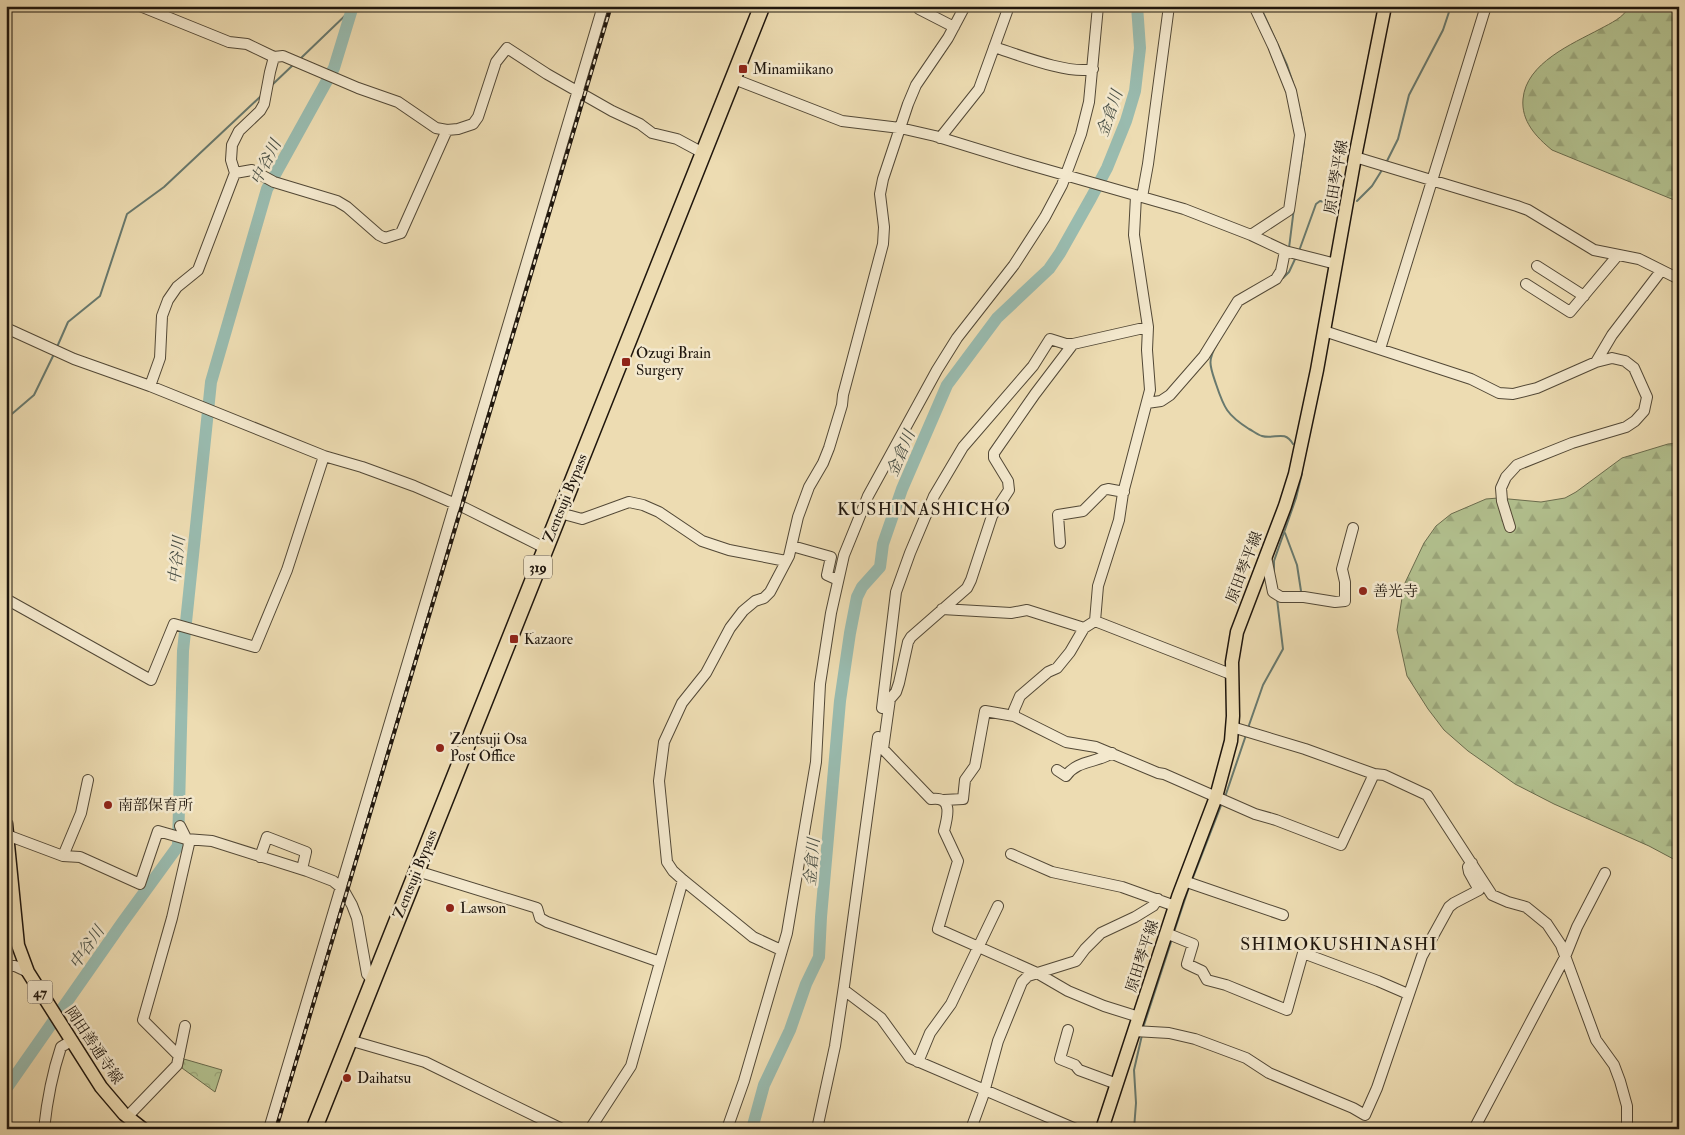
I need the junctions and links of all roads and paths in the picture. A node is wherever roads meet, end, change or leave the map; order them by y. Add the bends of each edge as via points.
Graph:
1 (140, 6) edge
2 (603, 6) edge
3 (762, 6) edge
4 (965, 6) edge
5 (1008, 6) edge
6 (1098, 6) edge
7 (1169, 6) edge
8 (1254, 6) edge
9 (1386, 6) edge
10 (1486, 6) edge
11 (919, 9) dead end
12 (954, 27) junction
13 (994, 47) junction
14 (274, 57) junction
15 (1093, 69) junction
16 (734, 79) junction
17 (578, 92) junction
18 (900, 128) junction
19 (447, 130) junction
20 (940, 138) junction
21 (703, 153) junction
22 (1355, 157) junction
23 (235, 173) junction
24 (1065, 176) junction
25 (1433, 180) junction
26 (1139, 197) junction
27 (1251, 235) junction
28 (1291, 253) junction
29 (1618, 255) junction
30 (1336, 264) junction
31 (1537, 266) dead end
32 (1661, 271) junction
33 (1679, 279) edge
34 (1526, 284) dead end
35 (1584, 296) junction
36 (1148, 327) junction
37 (6, 328) edge
38 (1324, 331) junction
39 (1072, 344) junction
40 (1380, 349) junction
41 (1596, 362) junction
42 (150, 386) junction
43 (1147, 403) junction
44 (324, 456) junction
45 (1124, 492) junction
46 (454, 504) junction
47 (560, 513) junction
48 (1510, 527) dead end
49 (1353, 528) dead end
50 (1060, 543) dead end
51 (792, 546) junction
52 (545, 548) junction
53 (1266, 557) junction
54 (786, 561) junction
55 (838, 580) junction
56 (6, 599) edge
57 (942, 609) junction
58 (1095, 621) junction
59 (1084, 628) junction
60 (1233, 675) junction
61 (886, 698) junction
62 (1014, 716) junction
63 (1242, 730) junction
64 (1112, 753) junction
65 (1057, 770) dead end
66 (1374, 774) junction
67 (88, 780) dead end
68 (1221, 799) junction
69 (944, 800) junction
70 (180, 826) dead end
71 (7, 829) edge
72 (186, 840) junction
73 (1011, 854) dead end
74 (63, 856) junction
75 (260, 857) junction
76 (1472, 863) junction
77 (302, 869) junction
78 (416, 871) junction
79 (1605, 873) dead end
80 (683, 880) junction
81 (1189, 882) junction
82 (340, 887) junction
83 (1158, 899) junction
84 (998, 906) dead end
85 (1175, 906) junction
86 (1282, 915) dead end
87 (1170, 935) junction
88 (978, 948) junction
89 (780, 950) dead end
90 (1565, 957) junction
91 (660, 962) junction
92 (6, 966) edge
93 (28, 972) junction
94 (1037, 973) junction
95 (373, 981) junction
96 (844, 990) junction
97 (1408, 994) junction
98 (1139, 1017) junction
99 (185, 1026) dead end
100 (1068, 1030) dead end
101 (1140, 1031) junction
102 (349, 1040) junction
103 (71, 1041) junction
104 (179, 1056) junction
105 (918, 1062) junction
106 (1117, 1084) junction
107 (984, 1090) junction
108 (127, 1117) junction
109 (44, 1129) edge
110 (143, 1129) edge
111 (268, 1129) edge
112 (314, 1129) edge
113 (562, 1129) edge
114 (590, 1129) edge
115 (727, 1129) edge
116 (817, 1129) edge
117 (971, 1129) edge
118 (1076, 1129) edge
119 (1102, 1129) edge
120 (1474, 1129) edge
121 (1627, 1129) edge

1 - 14 street via 229,42 248,44
2 - 17 street
3 - 16 highway, Zentsuji Bypass / 319
4 - 12 street
5 - 13 street
6 - 15 street
7 - 26 street via 1148,164
8 - 27 street via 1291,91 1300,135 1289,210
9 - 22 main road, 原田琴平線
10 - 25 street
11 - 12 street
12 - 18 street via 916,85
13 - 15 street via 1070,70 1084,72
13 - 20 street via 979,90
14 - 19 street via 283,56 398,102 429,124
14 - 23 street via 264,104 239,131 232,145 231,160
15 - 24 street via 1081,134
16 - 18 street via 842,120
16 - 21 highway, Zentsuji Bypass / 319
17 - 19 street via 507,48 496,62 473,124
17 - 21 street via 652,133 677,139
17 - 46 street
18 - 20 street
18 - 51 street via 880,194 883,244 842,405 823,463 809,487 798,517
19 - 23 street via 401,233 385,238 337,201 274,182 252,170
20 - 24 street
21 - 47 highway, Zentsuji Bypass / 319
22 - 25 street
22 - 30 main road, 原田琴平線
23 - 42 street via 198,270 177,287 168,300 162,316 160,358
24 - 26 street
24 - 55 street via 1045,218 1014,265 957,338 920,399 868,496 844,555
25 - 29 street via 1528,210 1594,250
25 - 40 street
26 - 27 street via 1184,209
26 - 36 street via 1134,235
27 - 28 street
28 - 30 street
28 - 43 street via 1276,279 1238,301 1204,356 1170,395 1161,401
29 - 32 street via 1639,259
29 - 35 street
30 - 38 main road, 原田琴平線
31 - 35 street
32 - 33 street
32 - 41 street via 1612,335
34 - 35 street via 1570,312
36 - 39 street
36 - 43 street via 1150,390
37 - 42 street via 89,365
38 - 40 street
38 - 53 main road, 原田琴平線 via 1295,474
39 - 57 street via 994,453 1009,490 992,516 972,580
39 - 61 street via 1050,339 1033,366 963,447 934,496 896,592
40 - 41 street via 1471,379 1499,393 1513,394 1537,388
41 - 48 street via 1612,358 1625,361 1634,368 1647,397 1644,411 1626,427 1518,464 1501,488
42 - 44 street
43 - 45 street
44 - 46 street via 414,486
44 - 56 street via 287,570 255,647 174,624 151,680
45 - 50 street via 1104,490 1083,512 1058,515
45 - 58 street via 1119,520 1098,586
46 - 52 street
46 - 82 street
47 - 52 highway, Zentsuji Bypass / 319
47 - 54 street via 582,519 629,502 659,512 702,541 729,550
49 - 53 street via 1342,569 1345,600 1335,602 1278,595
51 - 54 street
51 - 55 street via 831,558 826,575
52 - 78 highway, Zentsuji Bypass / 319
53 - 60 main road, 原田琴平線 via 1237,632
54 - 80 street via 770,592 755,601 730,628 706,673 682,703 664,742 659,781 665,853 673,871
55 - 115 street via 820,684 816,762 787,933
57 - 59 street via 1011,613 1027,610
57 - 61 street via 911,637 896,692
58 - 59 street
58 - 60 street
59 - 62 street via 1057,668 1020,696
60 - 63 main road, 原田琴平線
61 - 69 street via 883,749 931,799
61 - 96 street
62 - 64 street via 1066,742 1096,746
62 - 69 street via 985,711 975,766 965,780 963,799
63 - 66 street
63 - 68 main road, 原田琴平線 via 1231,741
64 - 65 street via 1083,763 1066,776
64 - 68 street
66 - 68 street via 1341,845
66 - 76 street via 1384,774 1427,795
67 - 74 street via 81,813
68 - 81 main road, 原田琴平線
69 - 88 street via 948,818 944,831 958,861 938,929
70 - 72 street
71 - 74 street
71 - 93 main road, 岡田善通寺線 / 47 via 18,945
72 - 74 street via 158,831 140,884 80,857
72 - 75 street via 212,841
72 - 104 street via 189,844 172,918 143,1020
73 - 83 street via 1052,872 1122,887
75 - 77 street
75 - 77 street via 267,837 306,852
76 - 90 street via 1492,895 1526,907 1547,924
76 - 97 street via 1468,867 1469,872 1479,890 1449,907 1422,956
77 - 82 street
78 - 91 street via 537,908 540,918 547,922
78 - 95 highway, Zentsuji Bypass / 319
79 - 90 street
80 - 89 street via 753,937
80 - 91 street
81 - 85 main road, 原田琴平線
81 - 86 street via 1222,898 1261,903
82 - 95 street via 350,900 367,974
82 - 111 street
83 - 85 street
83 - 94 street via 1154,906 1101,933 1076,961
84 - 88 street
85 - 87 main road, 原田琴平線
87 - 97 street via 1193,944 1186,964 1202,971 1207,980 1287,1010 1303,953
87 - 98 main road, 原田琴平線
88 - 94 street
88 - 105 street via 952,1004 930,1033
90 - 120 street
90 - 121 street via 1596,1040 1614,1065 1620,1081 1627,1106
91 - 114 street via 631,1066
92 - 93 street
93 - 103 main road, 岡田善通寺線 / 47
94 - 98 street via 1068,991
94 - 107 street via 1028,976 1017,992
95 - 102 highway, Zentsuji Bypass / 319
96 - 105 street via 881,1018 905,1054
96 - 116 street
97 - 101 street via 1365,1115 1269,1073 1246,1058 1195,1039
98 - 101 main road, 原田琴平線
99 - 104 street
100 - 106 street via 1060,1059
101 - 106 main road, 原田琴平線
102 - 112 highway, Zentsuji Bypass / 319
102 - 113 street via 425,1062
103 - 108 main road, 岡田善通寺線 / 47 via 101,1087
103 - 109 street via 61,1047 55,1065
104 - 108 street via 177,1065
105 - 107 street
106 - 119 main road, 原田琴平線
107 - 117 street
107 - 118 street
108 - 110 main road, 岡田善通寺線 / 47

